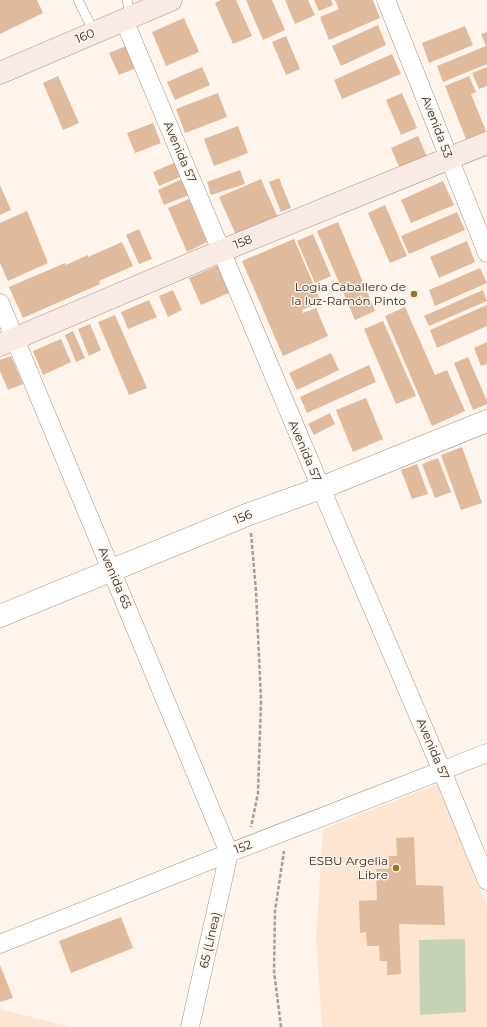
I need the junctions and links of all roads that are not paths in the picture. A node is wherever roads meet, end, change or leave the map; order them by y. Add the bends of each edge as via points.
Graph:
1 (78, 0) edge
2 (172, 0) edge
3 (386, 0) edge
4 (128, 12) edge
5 (94, 32) junction
6 (0, 73) edge
7 (487, 143) edge
8 (449, 159) junction
9 (221, 250) junction
10 (487, 254) edge
11 (0, 303) edge
12 (7, 342) edge
13 (487, 421) edge
14 (321, 488) junction
15 (112, 571) junction
16 (0, 616) edge
17 (487, 753) edge
18 (442, 770) junction
19 (229, 852) junction
20 (487, 881) edge
21 (0, 944) edge
22 (190, 1027) edge

1 - 5 lane
2 - 4 main road, 160
3 - 8 street, Avenida 53
4 - 5 main road, 160
4 - 9 street, Avenida 57
5 - 6 main road, 160
7 - 8 main road, 158
8 - 9 main road, 158
8 - 10 street, Avenida 53
9 - 12 main road, 158
9 - 14 street, Avenida 57
11 - 12 street, Avenida 65
12 - 15 street, Avenida 65
13 - 14 street, 156
14 - 15 street, 156 via 249,514
14 - 18 street, Avenida 57
15 - 16 street, 156
15 - 19 street, Avenida 65
17 - 18 street, 152
18 - 19 street, 152
18 - 20 street, Avenida 57
19 - 21 street, 152
19 - 22 street, 65 (Línea)

